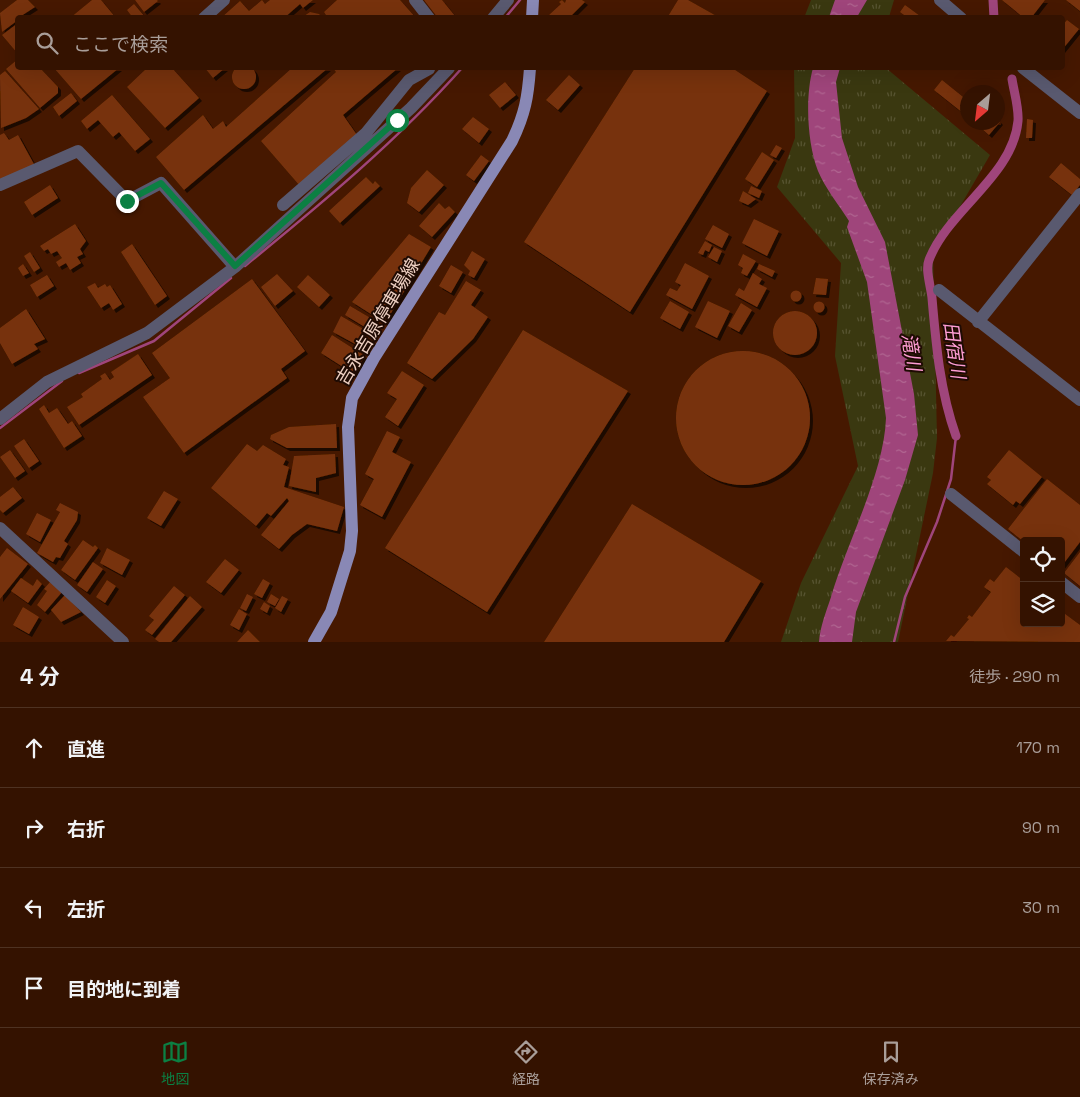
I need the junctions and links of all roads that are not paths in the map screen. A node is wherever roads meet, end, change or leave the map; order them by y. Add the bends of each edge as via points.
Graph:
1 (224, 0) edge
2 (415, 0) edge
3 (508, 0) edge
4 (533, 0) edge
5 (940, 0) edge
6 (207, 15) edge
7 (427, 15) edge
8 (496, 15) edge
9 (532, 15) edge
10 (958, 15) edge
11 (426, 70) edge
12 (530, 70) edge
13 (1026, 70) edge
14 (445, 71) edge
15 (1080, 113) edge
16 (0, 185) edge
17 (1080, 194) edge
18 (283, 205) dead end
19 (235, 266) junction
20 (939, 290) dead end
21 (978, 322) junction
22 (1080, 400) edge
23 (0, 419) edge
24 (952, 494) dead end
25 (0, 528) edge
26 (1020, 549) edge
27 (1065, 585) edge
28 (1080, 597) edge
29 (123, 642) edge
30 (314, 642) edge

1 - 6 street
2 - 7 street
3 - 8 street
4 - 9 main road
5 - 10 street
11 - 18 street via 409,80 366,133
12 - 30 main road, 吉永吉原停車場線 via 528,100 512,141 352,398 348,428 350,551 331,612
13 - 15 street
14 - 19 street via 411,108
16 - 19 street via 78,150 127,201 161,183
17 - 21 street
19 - 23 street via 147,333 48,382
20 - 21 street
21 - 22 street
24 - 26 street
25 - 29 street
27 - 28 street

